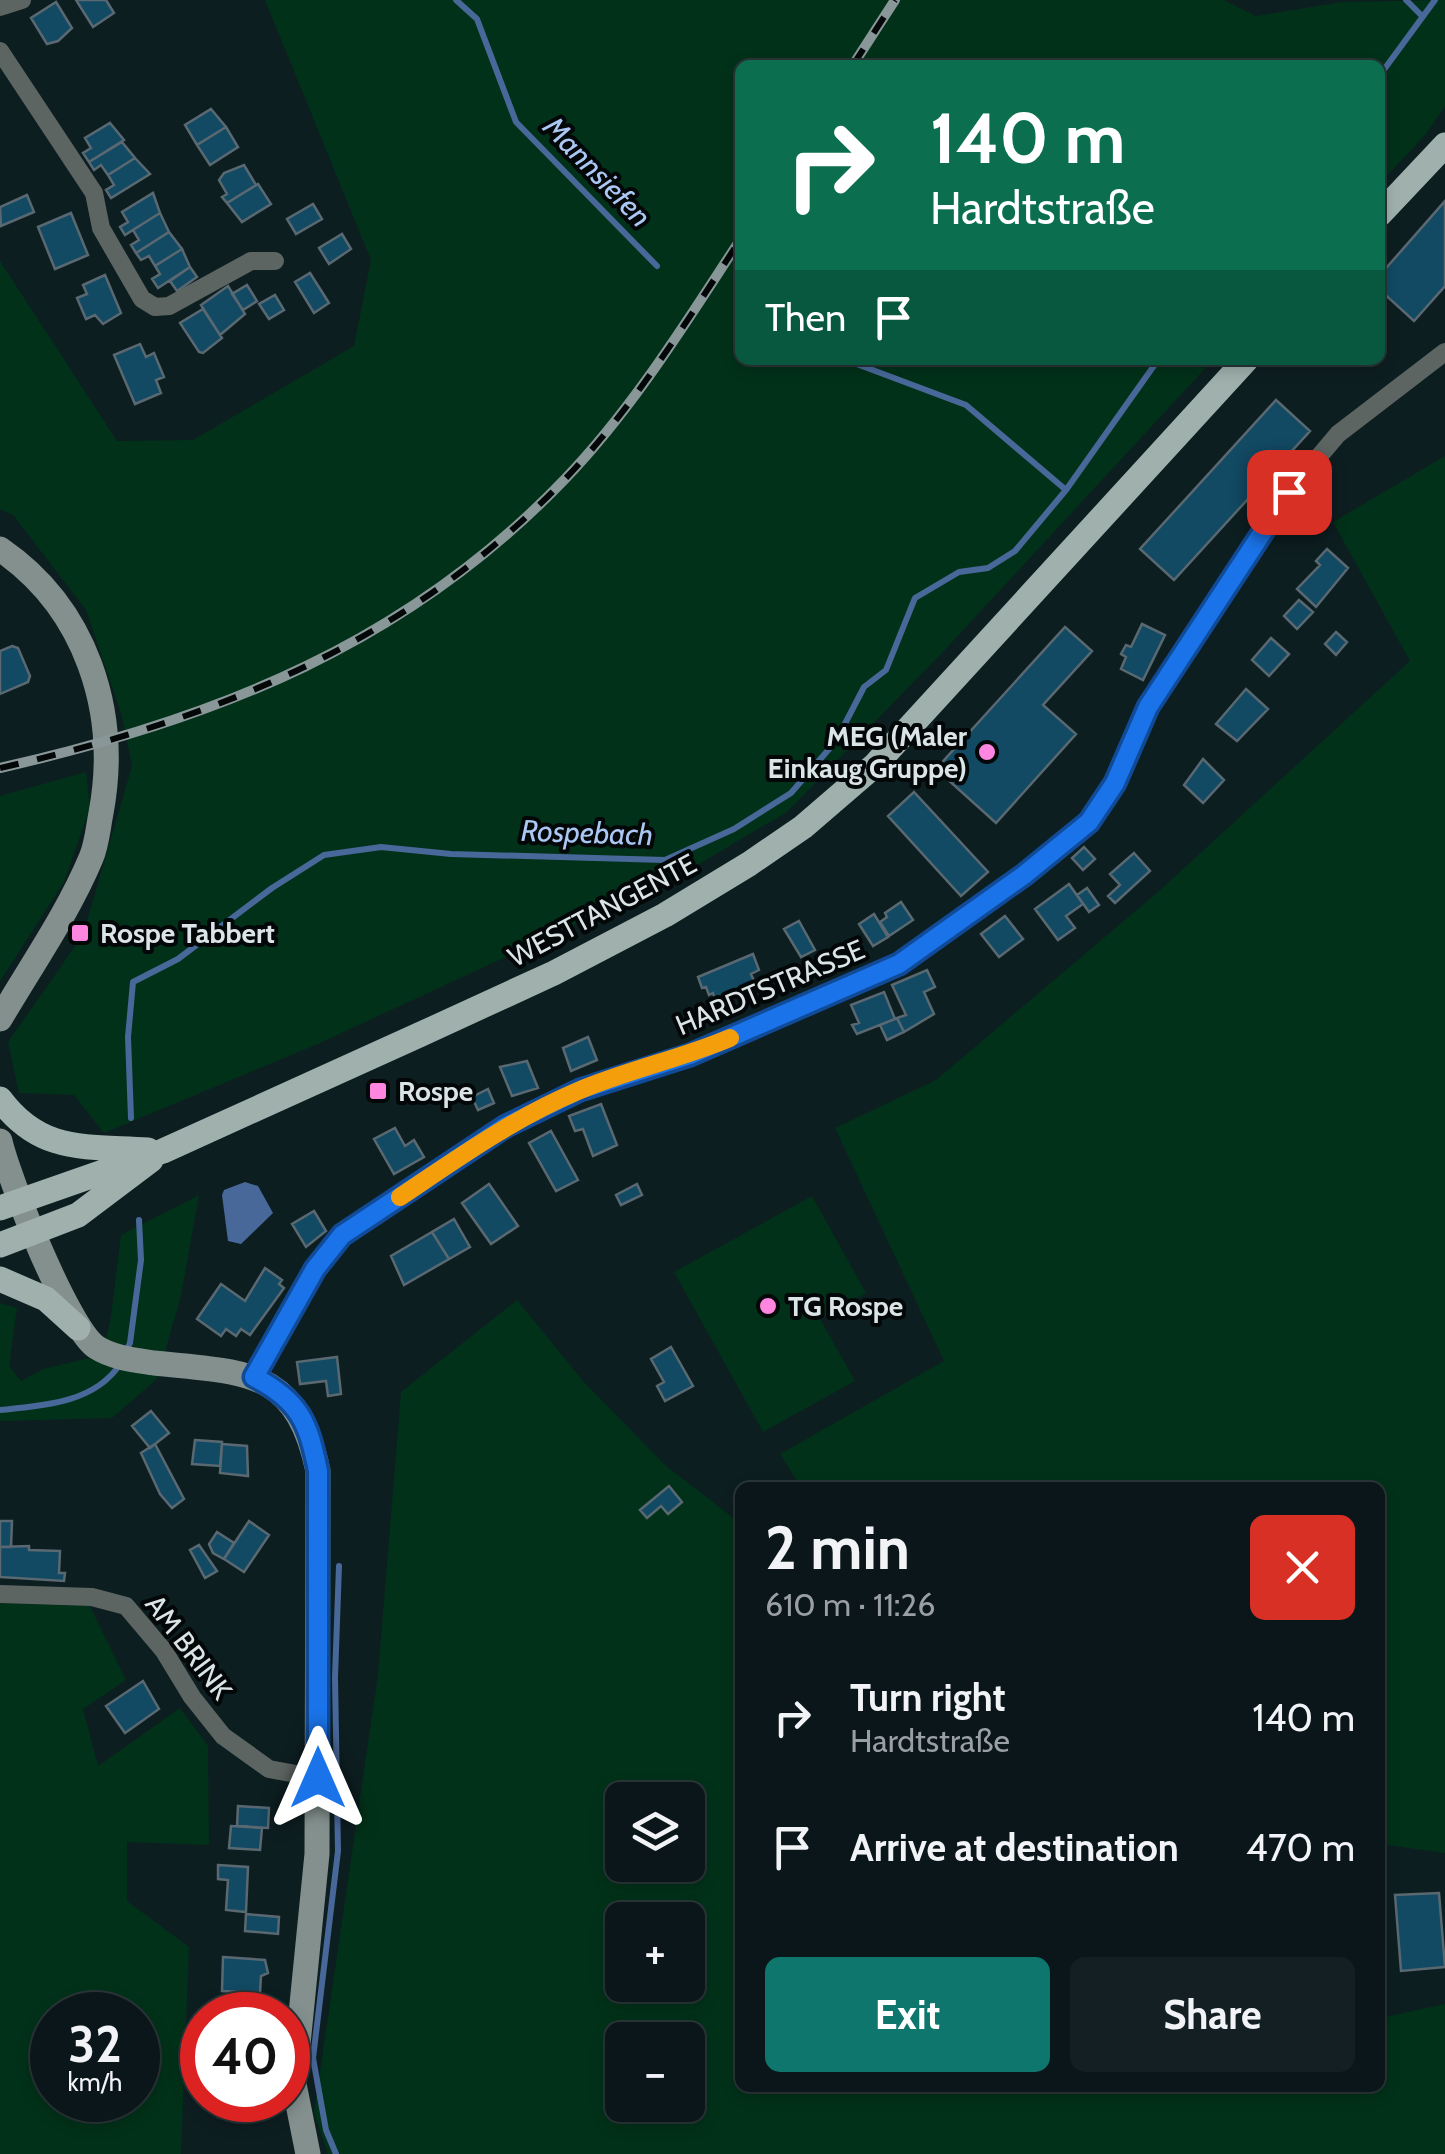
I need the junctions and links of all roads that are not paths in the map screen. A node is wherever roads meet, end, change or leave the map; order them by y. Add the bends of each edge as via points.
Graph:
1 (22, 0) edge
2 (0, 7) edge
3 (0, 50) edge
4 (1445, 146) edge
5 (1385, 209) edge
6 (274, 261) dead end
7 (1445, 352) edge
8 (1241, 365) edge
9 (0, 549) edge
10 (0, 1019) edge
11 (0, 1099) edge
12 (0, 1140) edge
13 (162, 1150) junction
14 (11, 1204) edge
15 (36, 1232) junction
16 (0, 1245) edge
17 (0, 1279) edge
18 (78, 1328) junction
19 (254, 1377) junction
20 (0, 1594) edge
21 (318, 1778) junction
22 (308, 2154) edge

1 - 2 street
3 - 6 street via 94,193 101,228 142,300 169,306 251,262
4 - 5 main road
7 - 19 street, HARDTSTRASSE via 1338,434 1289,492 1148,707 1115,783 1089,822 899,964 690,1055 580,1090 506,1126 342,1235 315,1269
8 - 13 main road, WESTTANGENTE via 950,687 875,765 802,827 665,915 554,973
9 - 10 street via 27,567 67,614 96,675 107,780 93,854
11 - 13 main road via 16,1120 57,1145
12 - 14 street
13 - 14 main road, WESTTANGENTE
13 - 15 main road, WESTTANGENTE via 90,1207
14 - 15 street
15 - 16 main road, WESTTANGENTE
15 - 18 street
17 - 18 main road via 46,1300
18 - 19 street via 112,1355
19 - 21 street via 297,1408 318,1471
20 - 21 street, AM BRINK via 92,1597 126,1606 223,1736 269,1769
21 - 22 street via 294,2084

